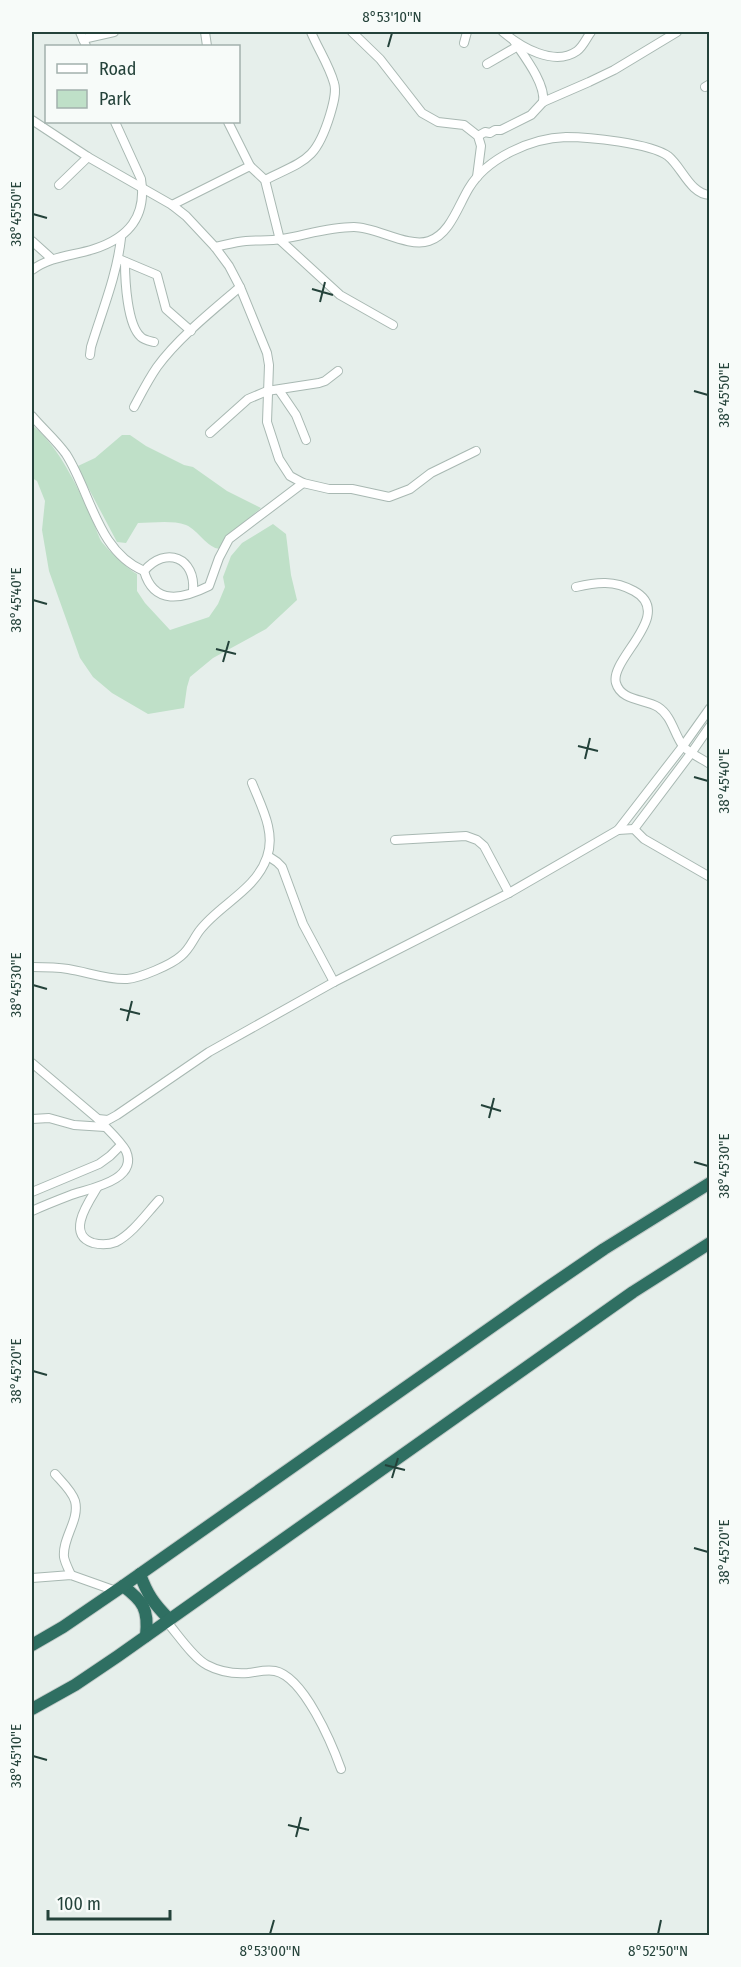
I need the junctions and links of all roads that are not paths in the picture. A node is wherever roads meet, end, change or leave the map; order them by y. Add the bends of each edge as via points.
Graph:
1 (114, 32) edge
2 (311, 32) edge
3 (352, 32) edge
4 (467, 32) edge
5 (503, 32) edge
6 (586, 32) edge
7 (591, 32) edge
8 (677, 32) edge
9 (83, 39) edge
10 (584, 42) junction
11 (464, 43) dead end
12 (516, 44) junction
13 (487, 64) dead end
14 (543, 102) junction
15 (32, 120) edge
16 (115, 123) edge
17 (228, 123) edge
18 (478, 136) junction
19 (88, 157) junction
20 (250, 166) junction
21 (477, 177) junction
22 (265, 180) junction
23 (59, 185) dead end
24 (142, 189) junction
25 (710, 195) edge
26 (172, 205) junction
27 (121, 238) junction
28 (279, 240) junction
29 (32, 241) edge
30 (215, 247) junction
31 (52, 258) junction
32 (122, 261) junction
33 (32, 270) edge
34 (240, 287) junction
35 (393, 326) dead end
36 (191, 331) junction
37 (154, 342) dead end
38 (90, 355) dead end
39 (338, 371) dead end
40 (279, 390) junction
41 (267, 391) junction
42 (134, 407) dead end
43 (32, 416) edge
44 (210, 433) dead end
45 (306, 440) dead end
46 (476, 451) dead end
47 (303, 483) junction
48 (144, 571) junction
49 (576, 587) dead end
50 (194, 591) junction
51 (710, 708) edge
52 (710, 726) edge
53 (683, 746) junction
54 (692, 752) junction
55 (710, 764) edge
56 (252, 783) dead end
57 (634, 829) junction
58 (618, 830) junction
59 (395, 840) dead end
60 (268, 856) junction
61 (710, 878) edge
62 (509, 893) junction
63 (32, 967) edge
64 (334, 982) junction
65 (32, 1063) edge
66 (32, 1119) edge
67 (98, 1119) junction
68 (105, 1127) junction
69 (121, 1145) junction
70 (710, 1183) edge
71 (97, 1188) junction
72 (32, 1192) edge
73 (159, 1200) dead end
74 (32, 1210) edge
75 (710, 1243) edge
76 (55, 1474) dead end
77 (140, 1574) junction
78 (71, 1575) junction
79 (32, 1578) edge
80 (119, 1589) junction
81 (168, 1620) junction
82 (146, 1635) junction
83 (32, 1645) edge
84 (32, 1709) edge
85 (341, 1769) dead end

1 - 9 street
2 - 22 street via 335,87 333,107 321,141 308,159
3 - 18 street via 422,113 438,122 464,125
4 - 11 street
5 - 12 street
6 - 10 street
7 - 10 street
8 - 14 street via 614,70
10 - 12 street via 575,52 552,57
12 - 13 street
12 - 14 street via 540,81
14 - 18 street via 531,115
15 - 19 street
16 - 24 street
17 - 20 street
18 - 21 street via 481,146
19 - 23 street
19 - 24 street
20 - 22 street
20 - 26 street
21 - 25 street via 497,160 541,140 592,138 660,152 674,162 695,189
21 - 28 street via 453,219 440,235 429,241 417,243 354,227
22 - 28 street
24 - 26 street
24 - 27 street via 137,218
26 - 30 street
27 - 31 street
27 - 32 street
28 - 30 street
28 - 35 street via 340,295
29 - 31 street
30 - 34 street
31 - 33 street
32 - 36 street via 158,275 166,309
32 - 37 street via 125,292 137,332
32 - 38 street
34 - 36 street
34 - 41 street via 267,353
36 - 42 street via 157,367
39 - 40 street via 326,381
40 - 41 street
40 - 45 street via 296,415
41 - 44 street via 243,402
41 - 47 street via 267,422 279,459 290,476
43 - 48 street via 66,454 113,549
46 - 47 street via 431,473 410,489 389,496
47 - 50 street via 229,539 209,586
48 - 50 street via 153,589 163,595 174,598
48 - 50 street via 161,557 183,561 190,569
49 - 53 street via 606,582 640,594 647,608 646,618 618,668 616,683 626,696 663,711
51 - 53 street
52 - 54 street
53 - 54 street
53 - 58 street
54 - 55 street
54 - 57 street
56 - 60 street via 268,821
57 - 58 street
57 - 61 street
58 - 62 street
59 - 62 street via 466,836 477,840
60 - 63 street via 254,880 209,921 180,958 127,979
60 - 64 street via 282,867 303,924
62 - 64 street
64 - 67 street via 209,1052 117,1115
65 - 67 street
66 - 68 street
67 - 68 street
68 - 69 street
69 - 71 street via 128,1160 126,1167 119,1177
69 - 72 street via 99,1164
70 - 77 highway via 547,1288
71 - 73 street via 79,1223 88,1241 98,1244 108,1245 126,1235
71 - 74 street
75 - 81 highway via 633,1292
76 - 78 street via 75,1500 64,1558
77 - 80 highway
77 - 81 highway via 155,1606
78 - 79 street
78 - 80 street
80 - 82 highway via 141,1602 148,1622
80 - 83 highway
81 - 82 highway
81 - 85 street via 205,1664 225,1672 278,1671 291,1681 317,1714
82 - 84 highway via 75,1685

